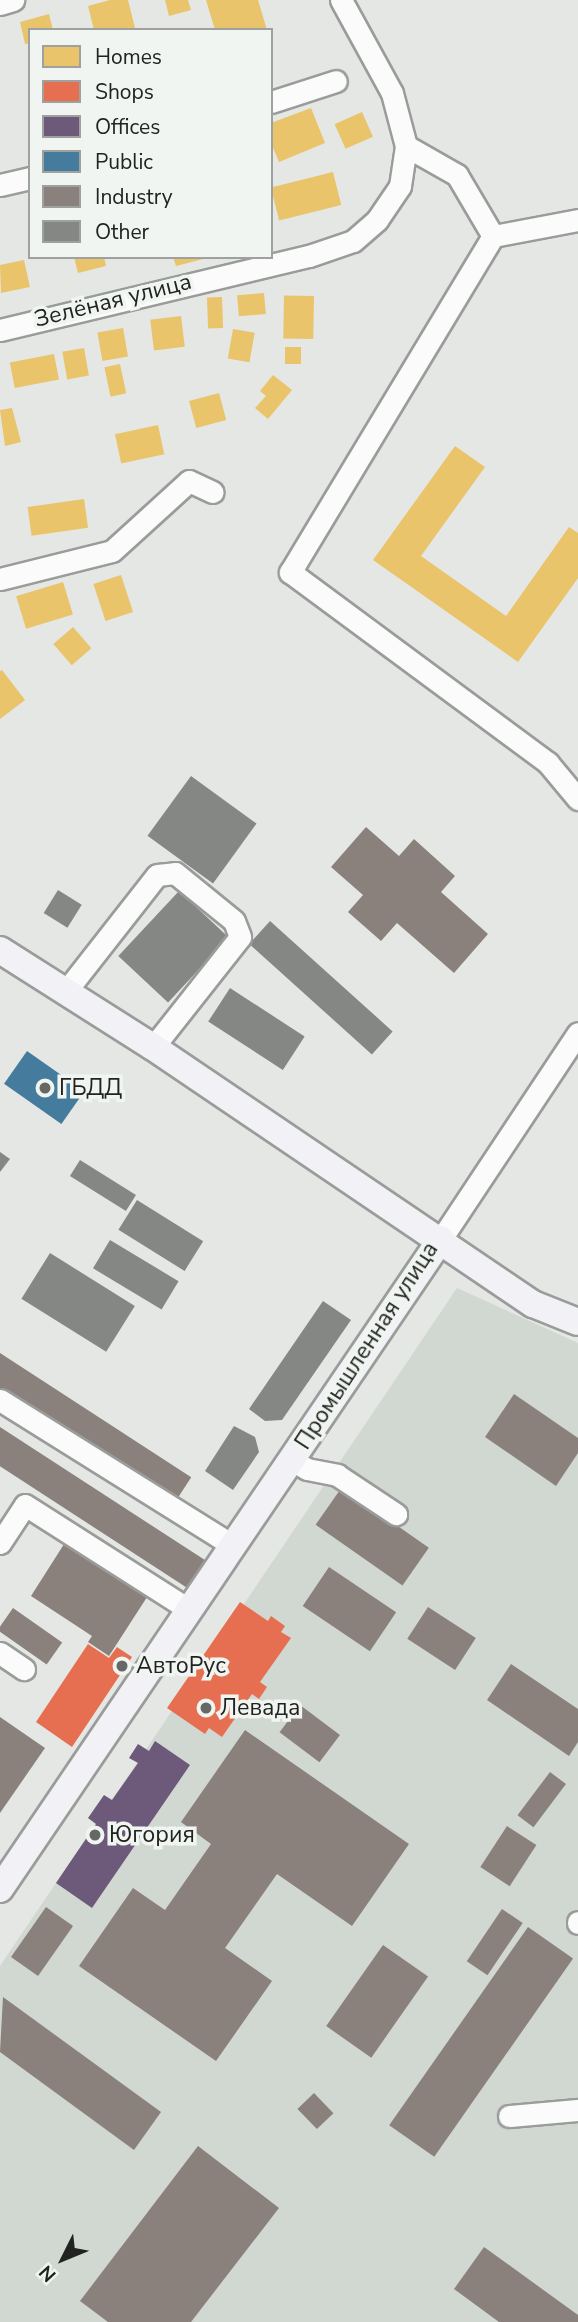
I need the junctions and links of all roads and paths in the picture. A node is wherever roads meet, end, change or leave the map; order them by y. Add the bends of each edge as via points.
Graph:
1 (13, 0) edge
2 (341, 0) edge
3 (0, 4) edge
4 (336, 81) dead end
5 (273, 101) edge
6 (407, 146) junction
7 (28, 179) edge
8 (0, 186) edge
9 (578, 220) edge
10 (492, 236) junction
11 (0, 330) edge
12 (213, 492) dead end
13 (0, 579) edge
14 (578, 799) edge
15 (0, 950) edge
16 (66, 991) junction
17 (578, 1034) edge
18 (153, 1047) junction
19 (441, 1239) junction
20 (533, 1304) junction
21 (578, 1322) edge
22 (578, 1333) edge
23 (0, 1400) edge
24 (292, 1460) junction
25 (396, 1514) dead end
26 (0, 1543) edge
27 (233, 1546) junction
28 (190, 1610) junction
29 (0, 1653) edge
30 (24, 1669) dead end
31 (0, 1889) edge
32 (578, 2110) edge
33 (509, 2116) dead end

1 - 3 street
2 - 6 street via 392,93
4 - 5 street
6 - 10 street via 457,175
6 - 11 street, Зелёная улица via 400,187 377,220 353,241 309,256
7 - 8 street
9 - 10 street
10 - 14 street via 290,572 548,764
12 - 13 street via 189,481 113,551
15 - 16 main road, Промышленная улица
16 - 18 main road, Промышленная улица
16 - 18 street via 157,875 175,873 234,921 240,937
17 - 19 street
18 - 19 main road, Промышленная улица
19 - 20 main road
19 - 24 main road, Промышленная улица
20 - 21 main road
20 - 22 street
23 - 27 street
24 - 25 street via 337,1475
24 - 27 main road, Промышленная улица
26 - 28 street via 25,1505
27 - 28 main road, Промышленная улица
28 - 31 main road, Промышленная улица
29 - 30 street
32 - 33 street

